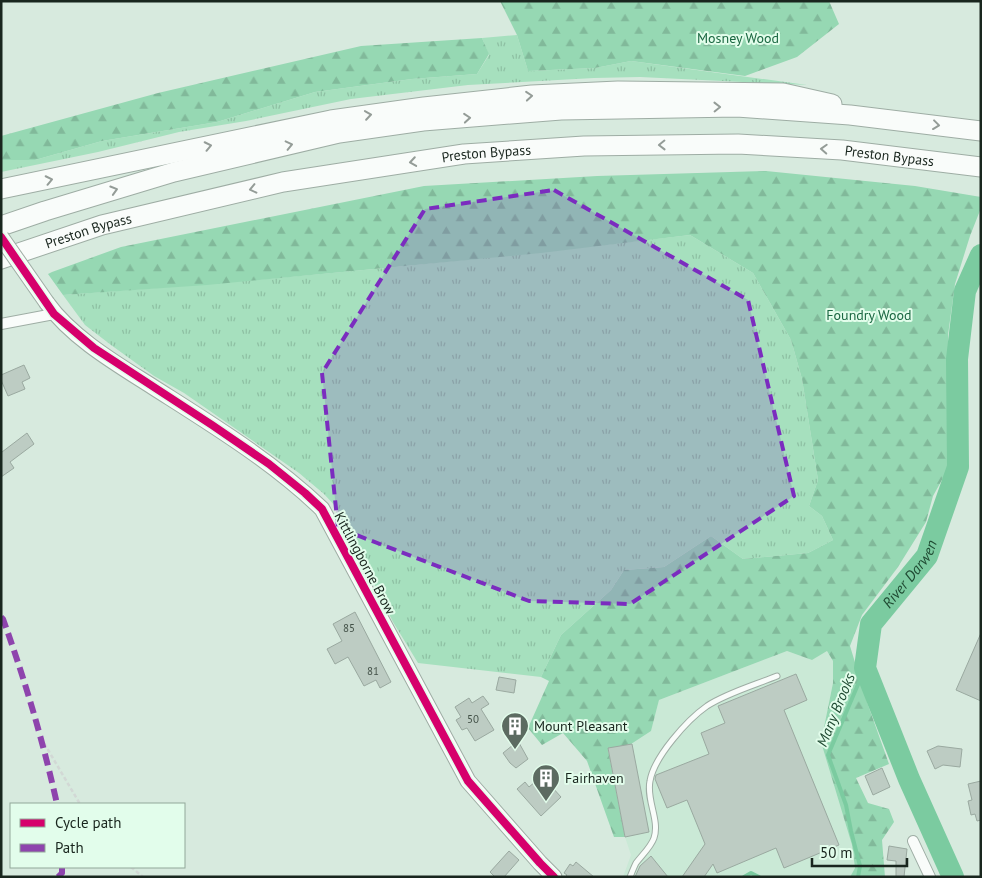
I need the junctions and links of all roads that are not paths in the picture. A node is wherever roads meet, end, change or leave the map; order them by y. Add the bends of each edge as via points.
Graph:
1 (909, 122) junction
2 (972, 130) edge
3 (981, 167) edge
4 (1, 189) edge
5 (1, 226) edge
6 (1, 238) edge
7 (1, 259) edge
8 (51, 308) junction
9 (1, 324) edge
10 (777, 676) dead end
11 (913, 841) dead end
12 (554, 877) edge
13 (630, 877) edge
14 (930, 877) edge

1 -> 2 highway
4 -> 1 highway via 331,120 532,95 618,91 783,93
5 -> 1 highway via 174,172 340,133 423,121 561,110 737,107 850,114
3 -> 7 highway, Preston Bypass via 842,150 738,144 584,146 464,154 283,182 102,225
6 - 8 street, Kittlingborne Brow, bridge
8 - 9 street
8 - 12 street, Kittlingborne Brow via 94,348 269,464 322,509 468,781
10 - 13 lane via 707,706 666,750 649,782 654,838 635,864
11 - 14 street

